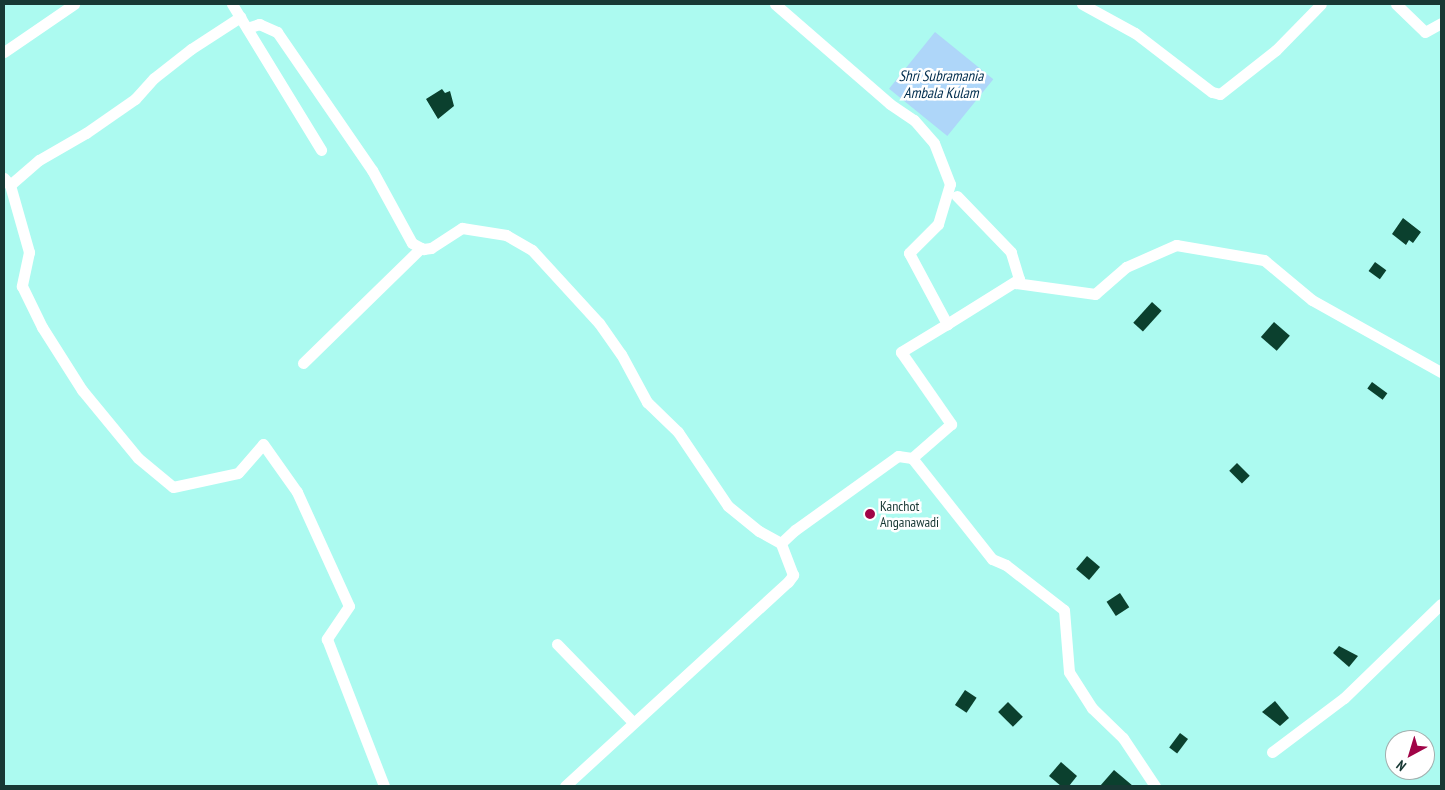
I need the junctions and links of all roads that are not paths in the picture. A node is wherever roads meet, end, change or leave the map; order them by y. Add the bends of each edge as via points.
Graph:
1 (74, 4) edge
2 (232, 4) edge
3 (774, 4) edge
4 (1082, 4) edge
5 (1321, 4) edge
6 (1396, 4) edge
7 (240, 17) junction
8 (1441, 23) edge
9 (247, 28) junction
10 (4, 52) edge
11 (321, 150) dead end
12 (7, 182) edge
13 (957, 196) dead end
14 (420, 248) junction
15 (1015, 283) junction
16 (947, 324) junction
17 (304, 363) dead end
18 (1441, 372) edge
19 (912, 458) junction
20 (781, 543) junction
21 (1441, 604) edge
22 (557, 644) dead end
23 (632, 721) junction
24 (1272, 752) dead end
25 (384, 786) edge
26 (565, 786) edge
27 (1155, 786) edge

1 - 10 street
2 - 7 street
3 - 16 street via 890,104 914,120 934,142 950,184 938,224 909,253
4 - 5 street via 1134,33 1212,92 1220,94 1276,50
6 - 8 street via 1425,32
7 - 9 street
7 - 12 street via 191,49 154,78 135,99
9 - 11 street
9 - 14 street via 259,24 277,32 372,170 412,243
12 - 25 street via 28,252 22,286 42,327 82,390 138,458 173,487 238,473 264,444 297,492 349,606 327,639
13 - 15 street via 1011,252 1018,270
14 - 17 street
14 - 20 street via 431,248 462,228 506,235 532,250 599,323 622,354 647,402 678,432 728,506 759,531
15 - 16 street
15 - 18 street via 1094,294 1126,267 1176,244 1264,260 1312,300
16 - 19 street via 901,352 951,424
19 - 20 street via 898,456
19 - 27 street via 992,559 1006,565 1064,610 1069,672 1092,708 1123,738
20 - 23 street via 793,575 788,582
21 - 24 street via 1344,698
22 - 23 street
23 - 26 street

